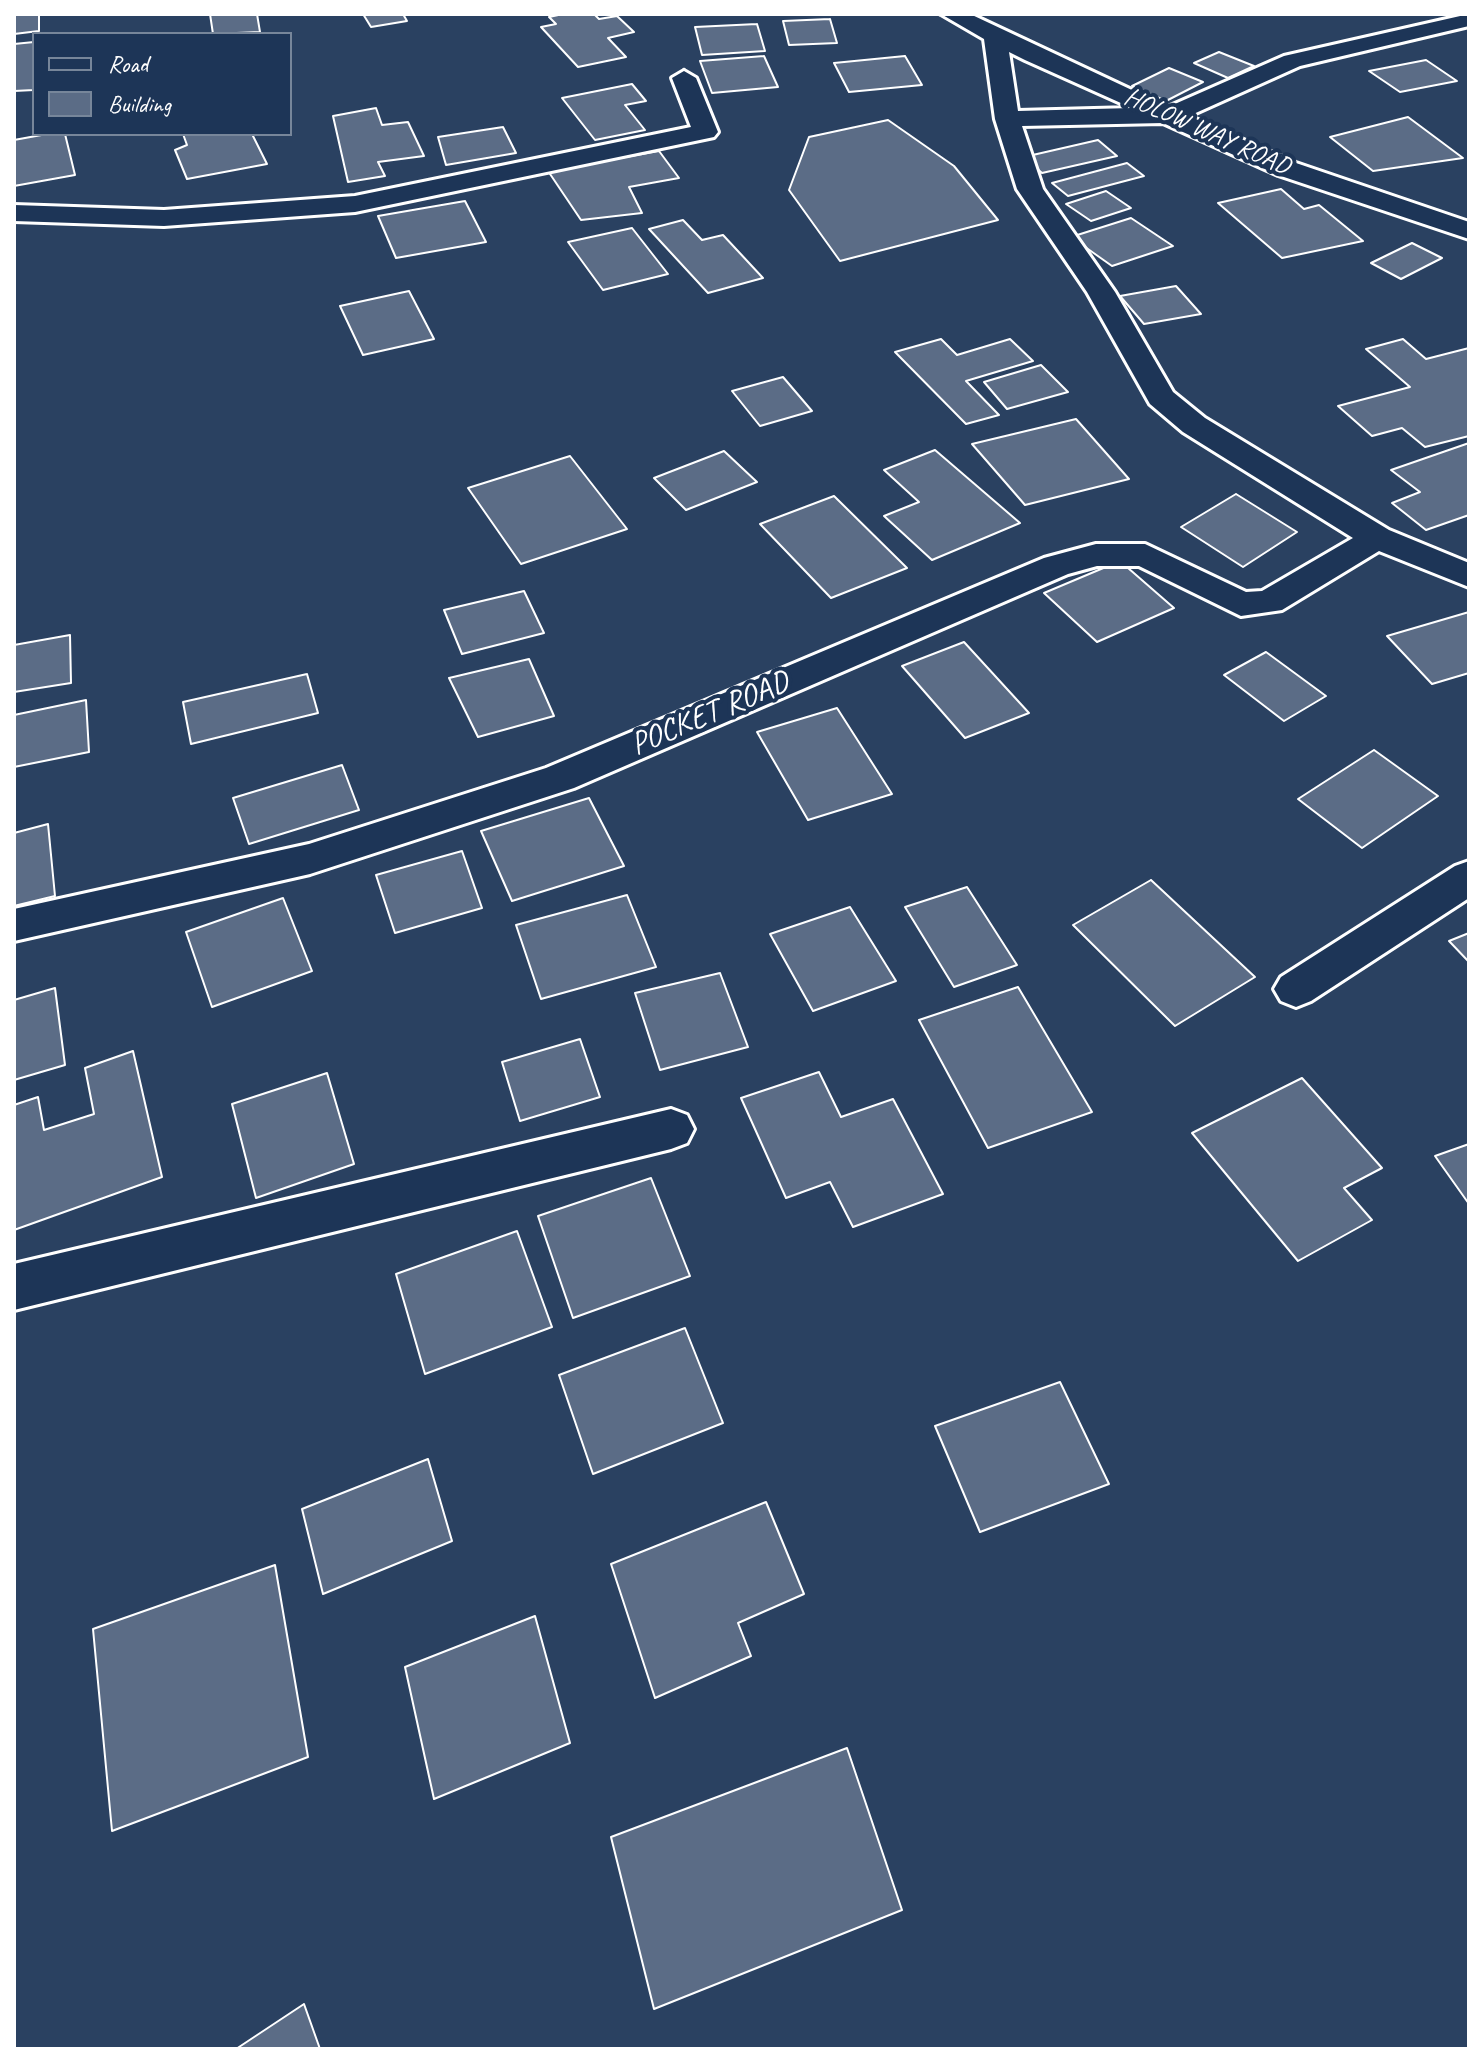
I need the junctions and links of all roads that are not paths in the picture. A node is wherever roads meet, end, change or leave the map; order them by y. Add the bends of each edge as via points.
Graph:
1 (952, 14) edge
2 (1469, 19) edge
3 (995, 36) junction
4 (684, 78) dead end
5 (1170, 115) junction
6 (1007, 119) junction
7 (14, 213) edge
8 (1469, 231) edge
9 (1377, 538) junction
10 (1469, 576) edge
11 (1469, 877) edge
12 (14, 925) edge
13 (1296, 989) dead end
14 (671, 1129) dead end
15 (14, 1287) edge

1 - 3 street, HOLOW WAY ROAD
2 - 5 street via 1292,61
3 - 5 street, HOLOW WAY ROAD
3 - 6 street
4 - 7 street via 705,132 355,204 164,218
5 - 6 street
5 - 8 street, HOLOW WAY ROAD via 1287,169
6 - 9 street via 1030,189 1101,292 1161,397 1194,425
9 - 10 street
9 - 12 street, POCKET ROAD via 1270,602 1241,604 1145,555 1096,555 1056,566 560,778 310,859
11 - 13 street
14 - 15 street

